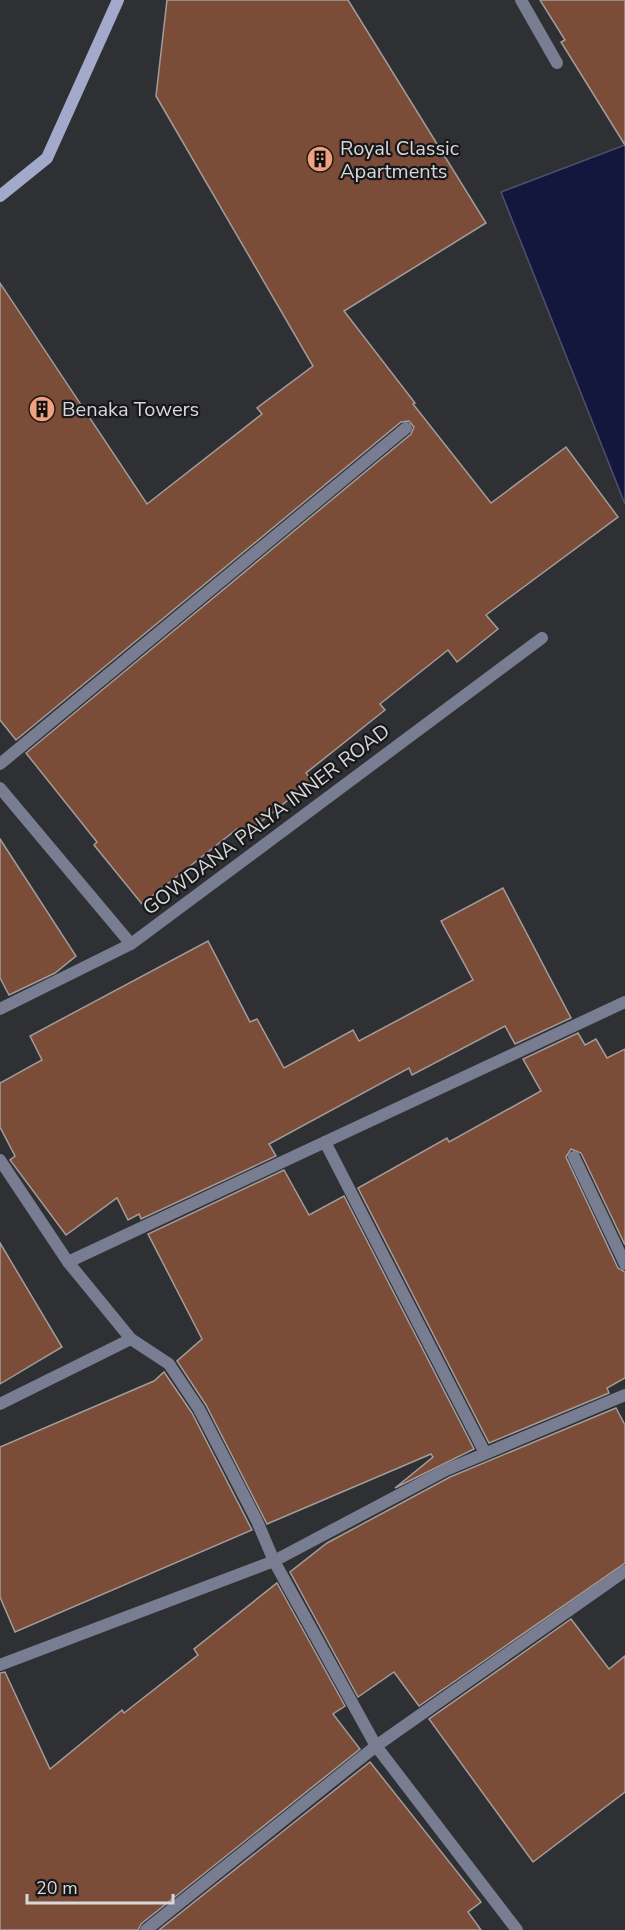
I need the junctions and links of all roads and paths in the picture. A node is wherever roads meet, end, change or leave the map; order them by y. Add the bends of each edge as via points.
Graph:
1 (118, 0) edge
2 (521, 0) edge
3 (557, 63) dead end
4 (0, 196) edge
5 (406, 428) dead end
6 (542, 638) dead end
7 (0, 764) edge
8 (0, 788) edge
9 (131, 944) junction
10 (625, 1002) edge
11 (0, 1009) edge
12 (325, 1142) junction
13 (574, 1157) dead end
14 (0, 1160) edge
15 (68, 1262) junction
16 (625, 1264) edge
17 (131, 1339) junction
18 (625, 1395) edge
19 (0, 1404) edge
20 (485, 1453) junction
21 (274, 1562) junction
22 (625, 1571) edge
23 (0, 1665) edge
24 (376, 1746) junction
25 (146, 1930) edge
26 (517, 1930) edge

1 - 4 main road via 47,158
2 - 3 street
5 - 7 street
6 - 9 street, GOWDANA PALYA INNER ROAD
8 - 9 street
9 - 11 street, GOWDANA PALYA INNER ROAD
10 - 12 street
12 - 15 street
12 - 20 street
13 - 16 street
14 - 15 street
15 - 17 street
17 - 19 street
17 - 21 street via 170,1364 199,1409
18 - 20 street
20 - 21 street
21 - 23 street
21 - 24 street
22 - 24 street
24 - 25 street
24 - 26 street

